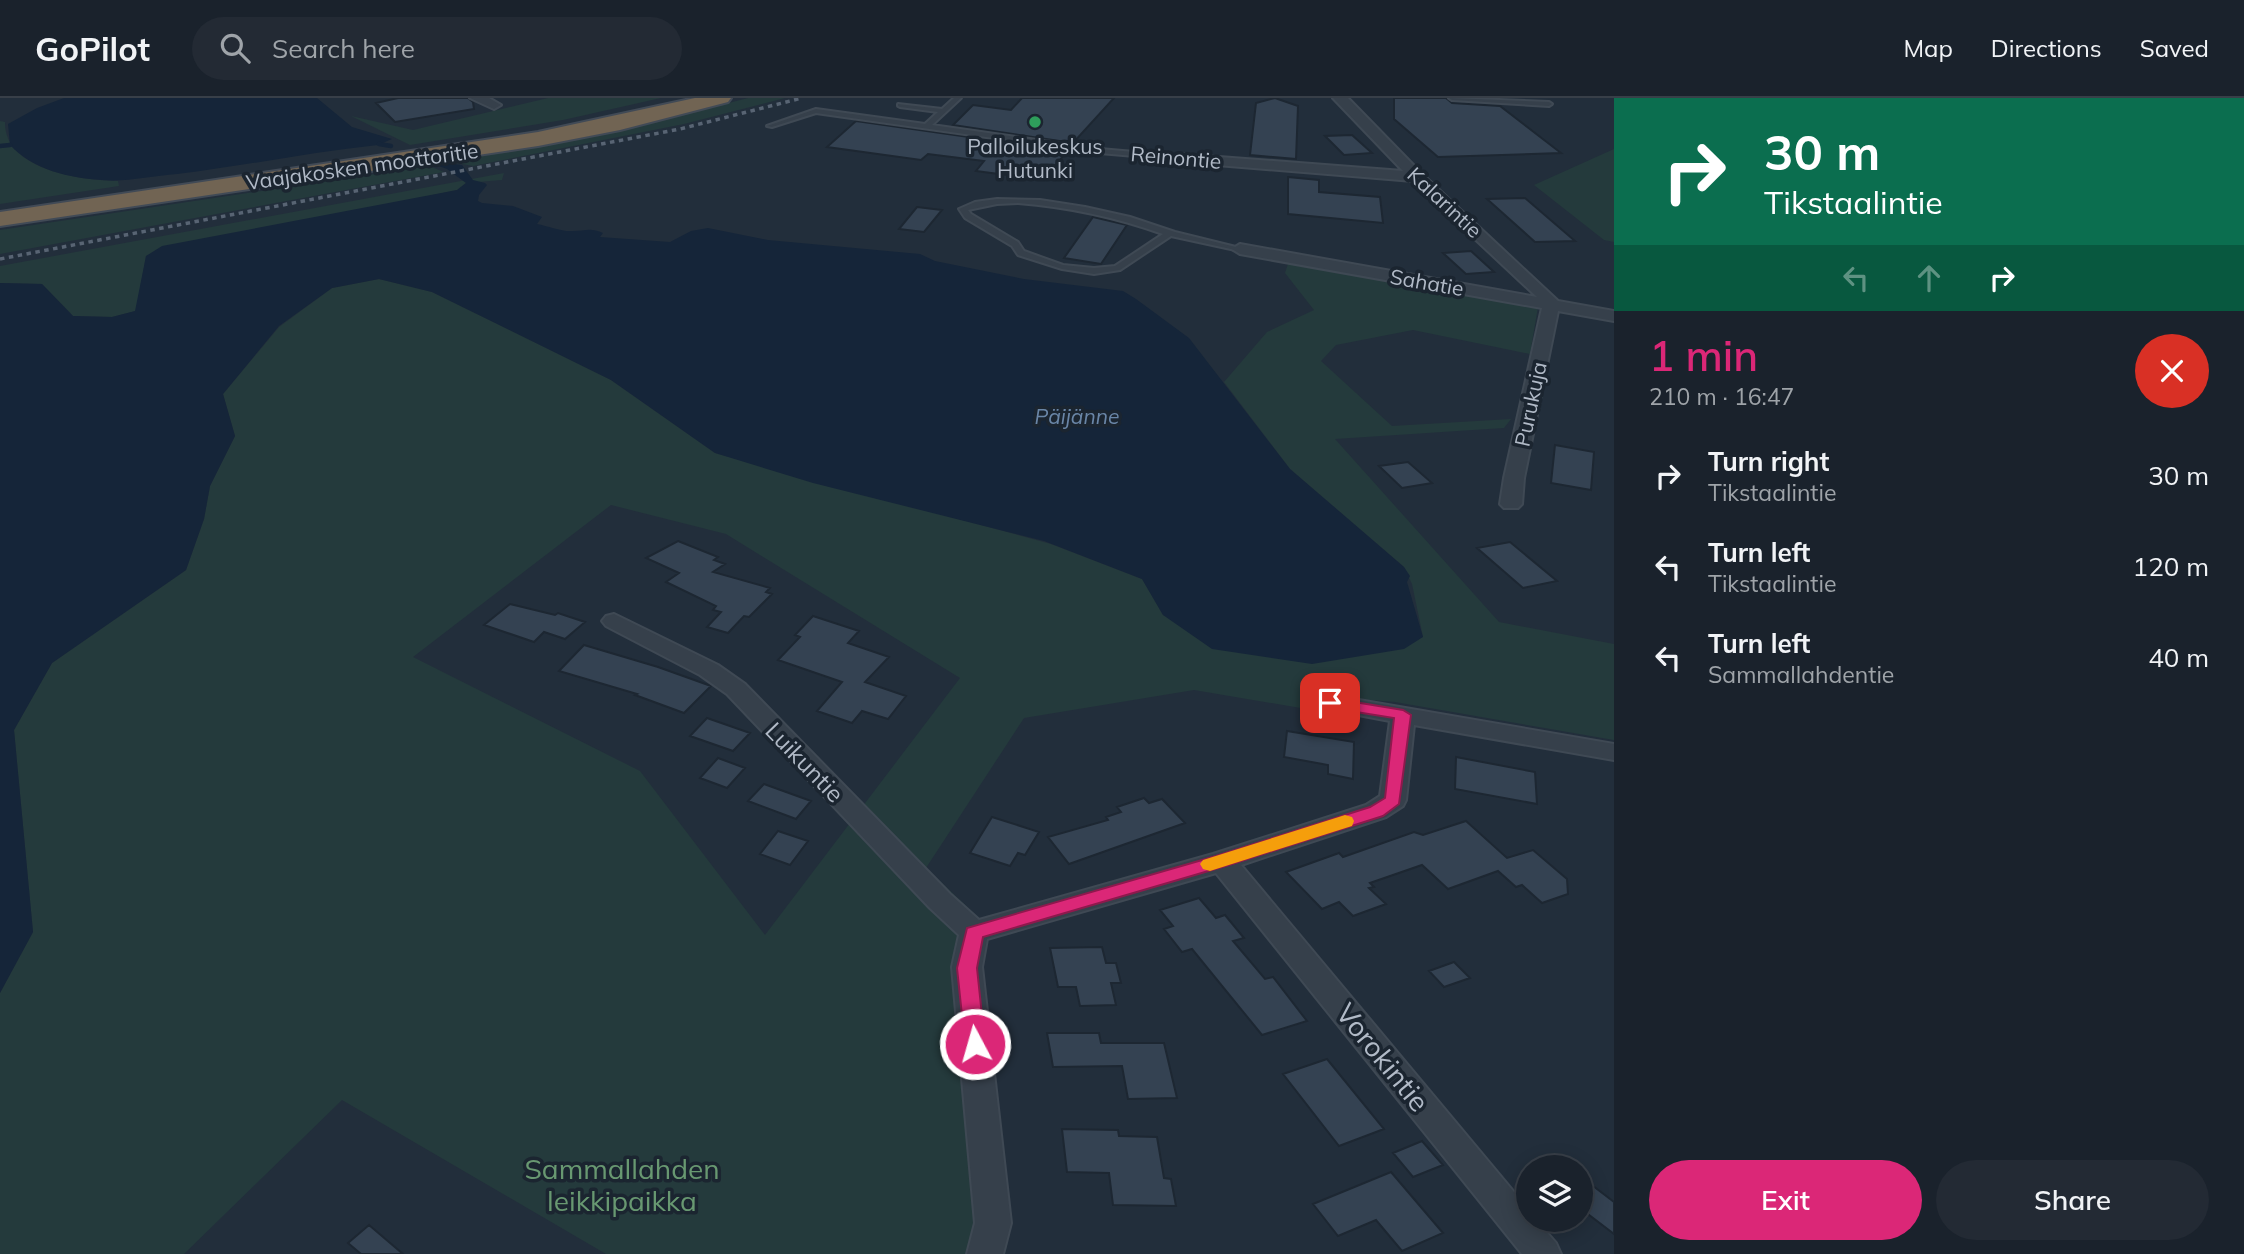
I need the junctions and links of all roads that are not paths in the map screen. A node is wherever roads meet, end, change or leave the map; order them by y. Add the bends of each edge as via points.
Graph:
1 (477, 98) edge
2 (682, 98) edge
3 (721, 98) edge
4 (958, 98) edge
5 (1340, 98) edge
6 (1452, 98) edge
7 (1549, 104) dead end
8 (494, 105) dead end
9 (900, 105) dead end
10 (943, 111) junction
11 (771, 126) dead end
12 (926, 127) junction
13 (1180, 158) joint
14 (1417, 177) junction
15 (0, 209) edge
16 (0, 219) edge
17 (1171, 233) junction
18 (1240, 249) joint
19 (1551, 305) junction
20 (1614, 316) edge
21 (1511, 504) dead end
22 (614, 621) dead end
23 (1330, 703) dead end
24 (1403, 715) junction
25 (1614, 752) edge
26 (1222, 861) junction
27 (974, 932) junction
28 (985, 1254) edge
29 (1543, 1254) edge

1 - 8 street
2 - 15 highway, Vaajakosken moottoritie via 495,137
3 - 16 highway, Vaajakosken moottoritie via 538,139
4 - 10 lane
5 - 14 street, Kalarintie
6 - 7 lane
9 - 10 lane
10 - 12 lane
11 - 12 lane, Reinontie via 816,111
12 - 13 lane, Reinontie
13 - 14 street, Reinontie
14 - 19 street, Kalarintie
17 - 17 lane via 1122,217 1049,205 992,200 963,209 1015,244 1021,253 1062,267 1094,271 1117,268
17 - 18 lane
18 - 19 street, Sahatie
19 - 20 street, Sahatie
19 - 21 street, Purukuja
22 - 27 street, Luikuntie via 736,689
23 - 24 street
24 - 25 street
24 - 26 street via 1393,800 1377,811
26 - 27 street
26 - 29 street, Vorokintie
27 - 28 street via 967,968 993,1223

